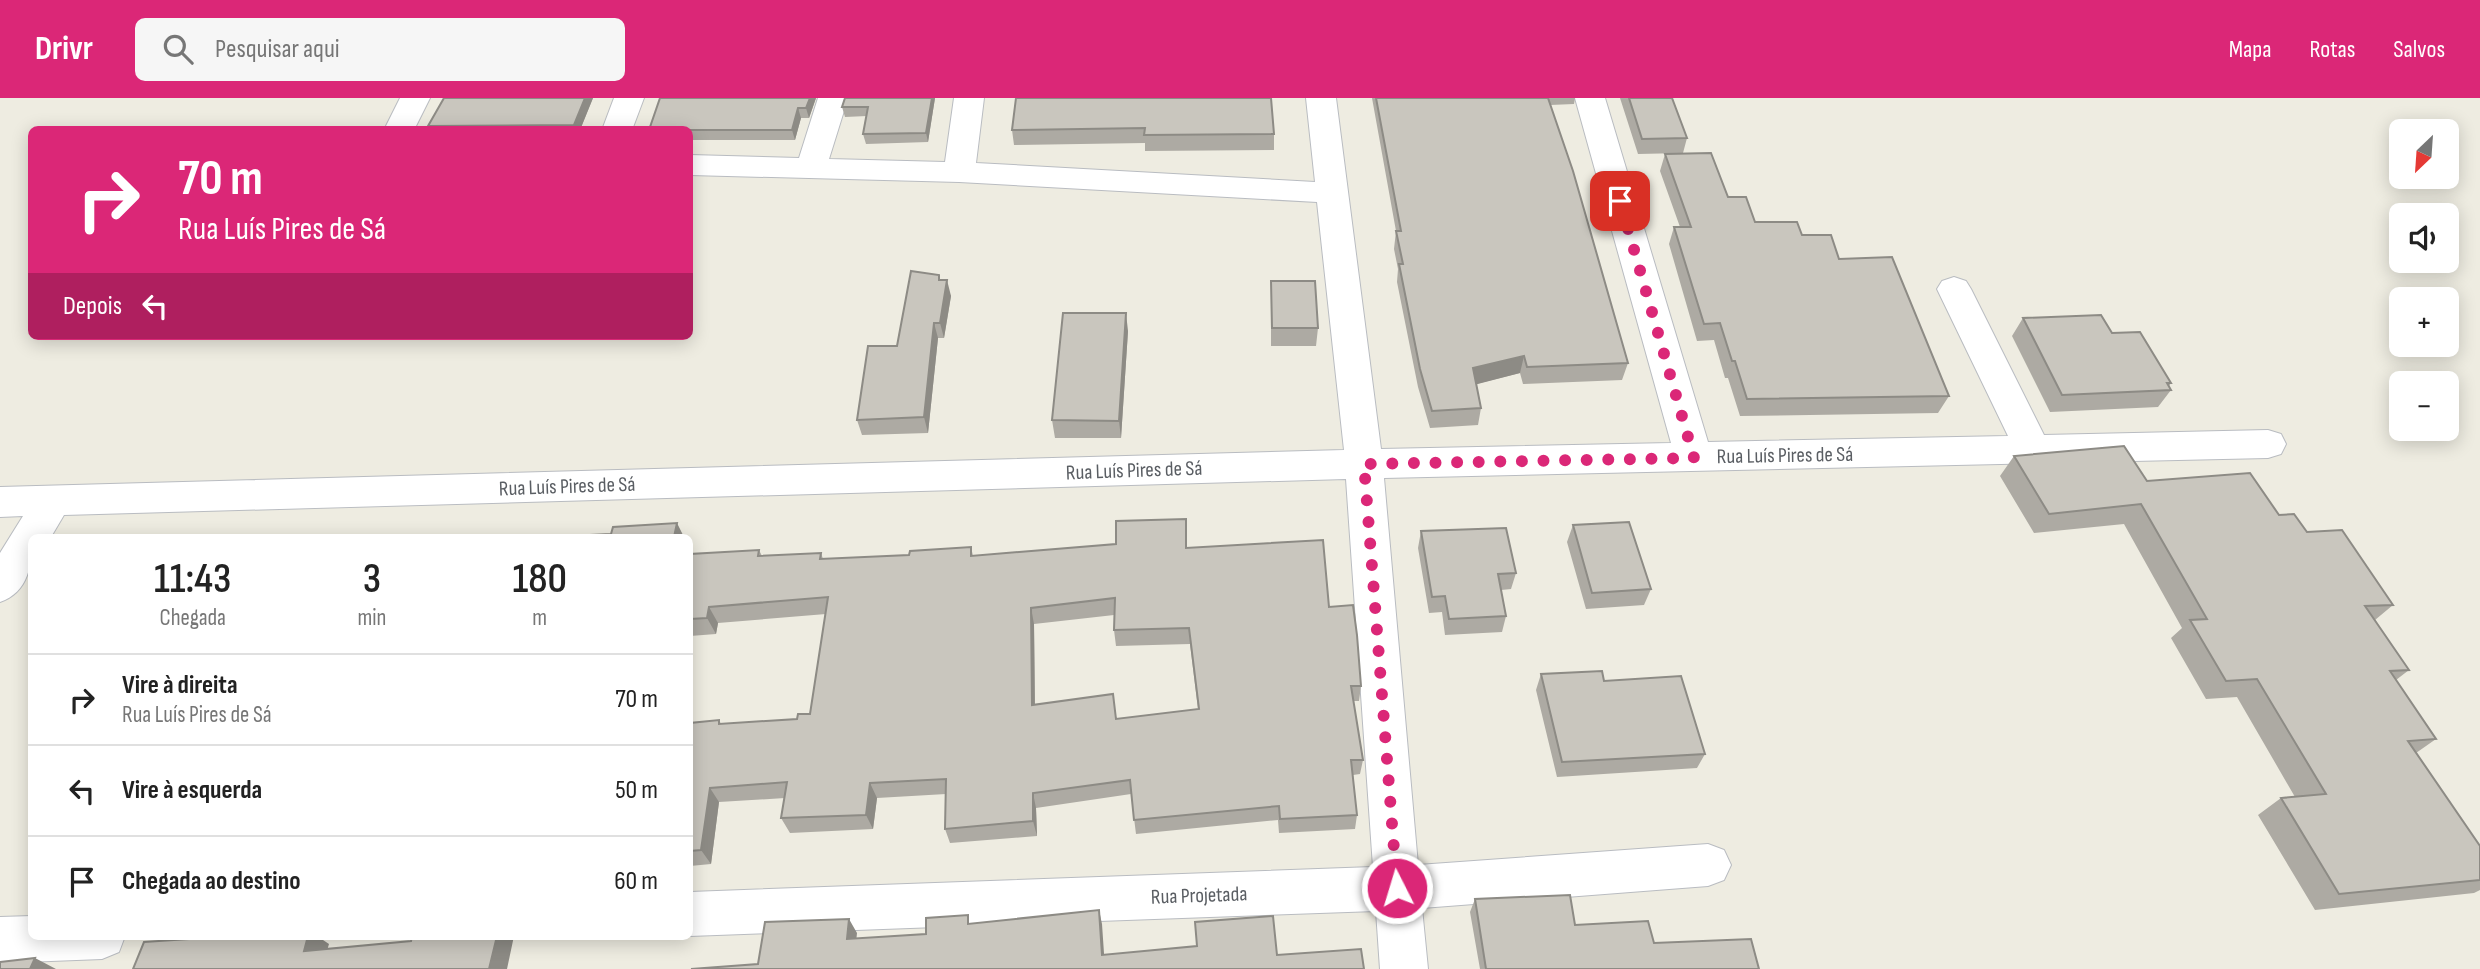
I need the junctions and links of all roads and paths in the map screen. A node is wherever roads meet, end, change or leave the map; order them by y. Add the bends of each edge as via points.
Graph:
1 (415, 98) edge
2 (629, 98) edge
3 (833, 98) edge
4 (970, 98) edge
5 (1321, 98) edge
6 (1590, 98) edge
7 (400, 126) edge
8 (618, 126) edge
9 (693, 165) edge
10 (810, 170) junction
11 (959, 172) junction
12 (1332, 192) junction
13 (1954, 289) dead end
14 (2268, 444) dead end
15 (2033, 449) junction
16 (1694, 458) junction
17 (1364, 464) junction
18 (53, 501) junction
19 (0, 502) edge
20 (32, 534) edge
21 (28, 541) edge
22 (0, 586) edge
23 (1708, 865) dead end
24 (1397, 888) junction
25 (693, 914) edge
26 (28, 939) edge
27 (0, 940) edge
28 (1404, 969) edge

1 - 7 street
2 - 8 street
3 - 10 street
4 - 11 street
5 - 12 street
6 - 16 street
9 - 10 street
10 - 11 street
11 - 12 street
12 - 17 street
13 - 15 street
14 - 15 street, Rua Luís Pires de Sá
15 - 16 street, Rua Luís Pires de Sá
16 - 17 street, Rua Luís Pires de Sá
17 - 18 street, Rua Luís Pires de Sá
17 - 24 street
18 - 19 street, Rua Luís Pires de Sá
18 - 20 street
21 - 22 street
23 - 24 street, Rua Projetada
24 - 25 street, Rua Projetada
24 - 28 street
26 - 27 street

